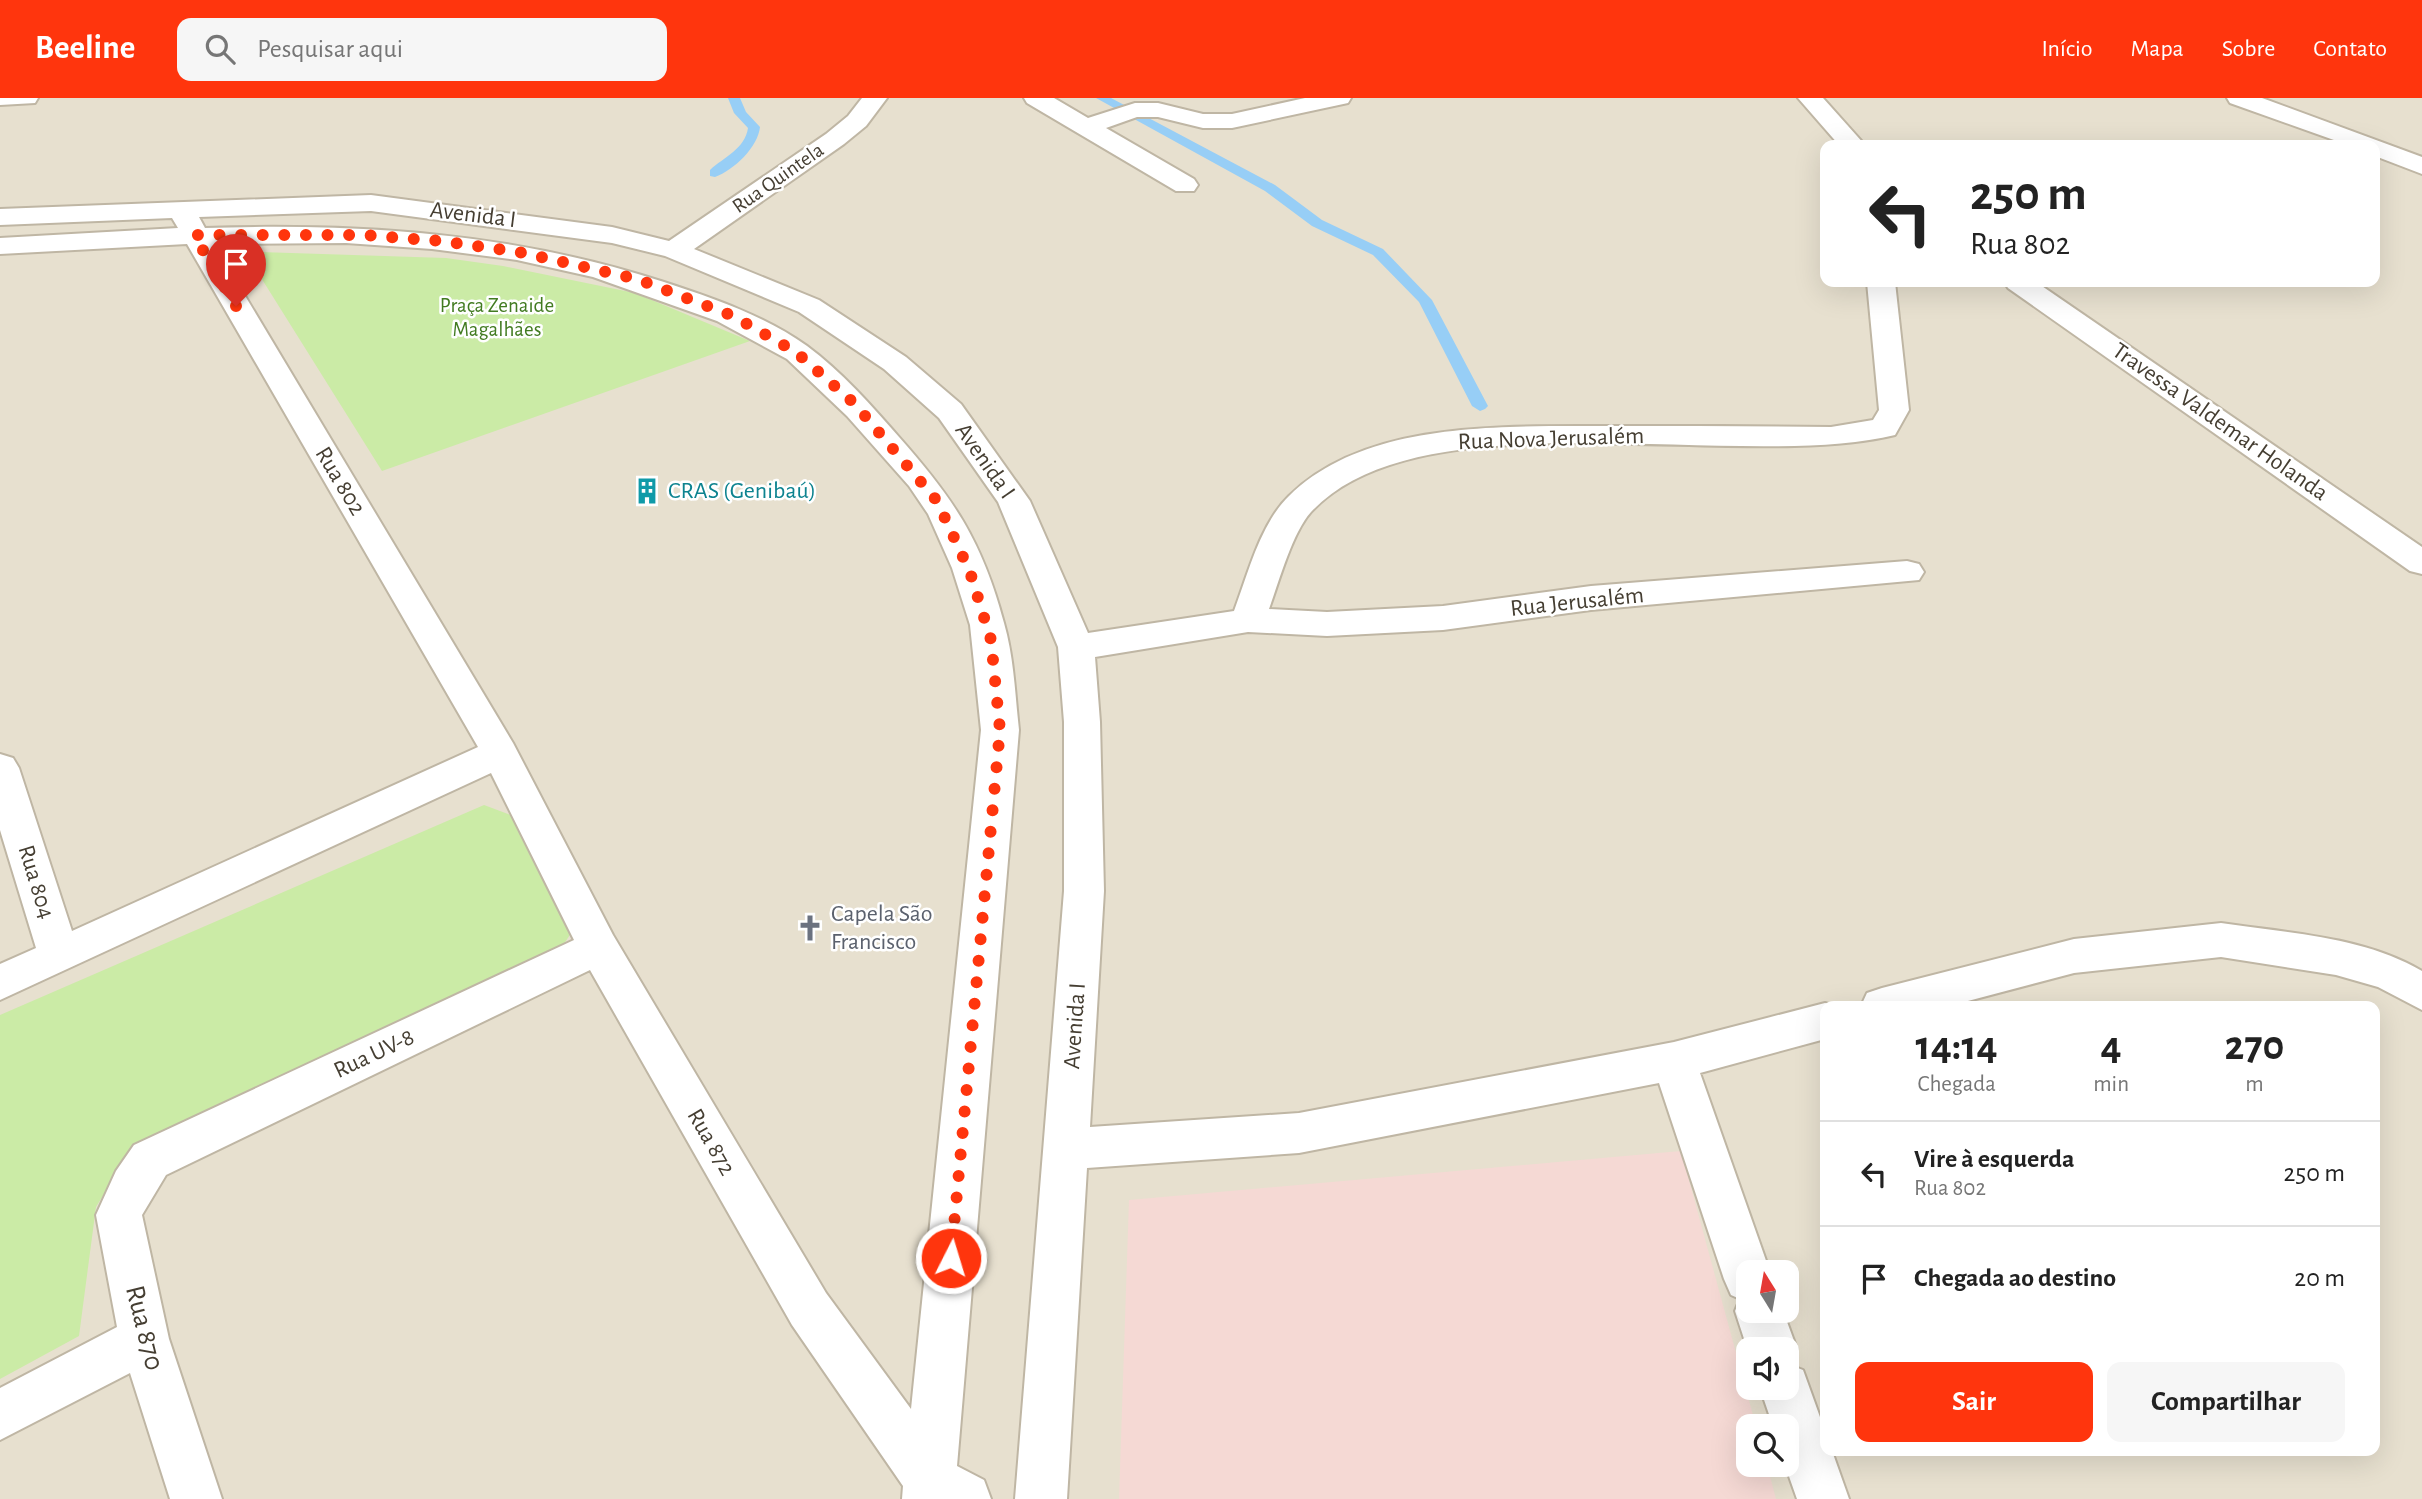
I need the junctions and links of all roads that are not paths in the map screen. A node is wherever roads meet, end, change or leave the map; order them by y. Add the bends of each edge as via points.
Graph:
1 (26, 98) edge
2 (875, 98) edge
3 (1036, 98) edge
4 (1339, 98) edge
5 (1810, 98) edge
6 (2239, 98) edge
7 (0, 99) edge
8 (1086, 127) junction
9 (1848, 140) edge
10 (2356, 140) edge
11 (2380, 149) edge
12 (2422, 166) edge
13 (1185, 185) dead end
14 (0, 217) edge
15 (188, 222) junction
16 (0, 246) edge
17 (674, 250) junction
18 (1882, 287) edge
19 (2025, 287) edge
20 (2422, 563) edge
21 (1907, 572) dead end
22 (1248, 620) junction
23 (1076, 647) junction
24 (500, 753) junction
25 (0, 768) edge
26 (598, 947) junction
27 (59, 956) junction
28 (0, 983) edge
29 (2422, 992) edge
30 (1901, 1001) edge
31 (1820, 1022) edge
32 (1674, 1061) junction
33 (1066, 1149) junction
34 (150, 1160) joint
35 (1742, 1260) edge
36 (144, 1339) junction
37 (1789, 1400) edge
38 (0, 1415) edge
39 (942, 1493) edge
40 (196, 1499) edge
41 (1041, 1499) edge
42 (1823, 1499) edge

1 - 7 street
2 - 17 street, Rua Quintela via 835,139
3 - 8 street
4 - 8 street via 1232,121 1135,110
5 - 9 street
6 - 10 street
8 - 13 street
11 - 12 street
14 - 15 street, Avenida I
15 - 16 street, Avenida I
15 - 17 street, Avenida I via 371,204 585,231
15 - 24 street, Rua 802
15 - 39 street, Avenida I via 441,241 519,252 637,279 733,316 796,352 855,404 937,501 970,572 991,640 1000,730
17 - 23 street, Avenida I via 809,306 895,363 950,411 1014,502
18 - 22 street, Rua Nova Jerusalém via 1894,410 1884,428 1831,437 1477,437 1401,450 1330,478 1298,506
19 - 20 street, Travessa Valdemar Holanda
21 - 22 street, Rua Jerusalém via 1591,598 1443,618 1327,624
22 - 23 street
23 - 33 street, Avenida I via 1082,722 1084,891
24 - 26 street, Rua 872
24 - 27 street
25 - 27 street, Rua 804
26 - 34 street, Rua UV-8
26 - 39 street, Rua 872 via 809,1309
27 - 28 street
29 - 30 street via 2390,973 2336,958 2221,940 2074,956
31 - 32 street
32 - 33 street via 1299,1133
32 - 35 street
33 - 41 street, Avenida I
34 - 36 street, Rua 870 via 119,1215
36 - 38 street
36 - 40 street, Rua 870
37 - 42 street

